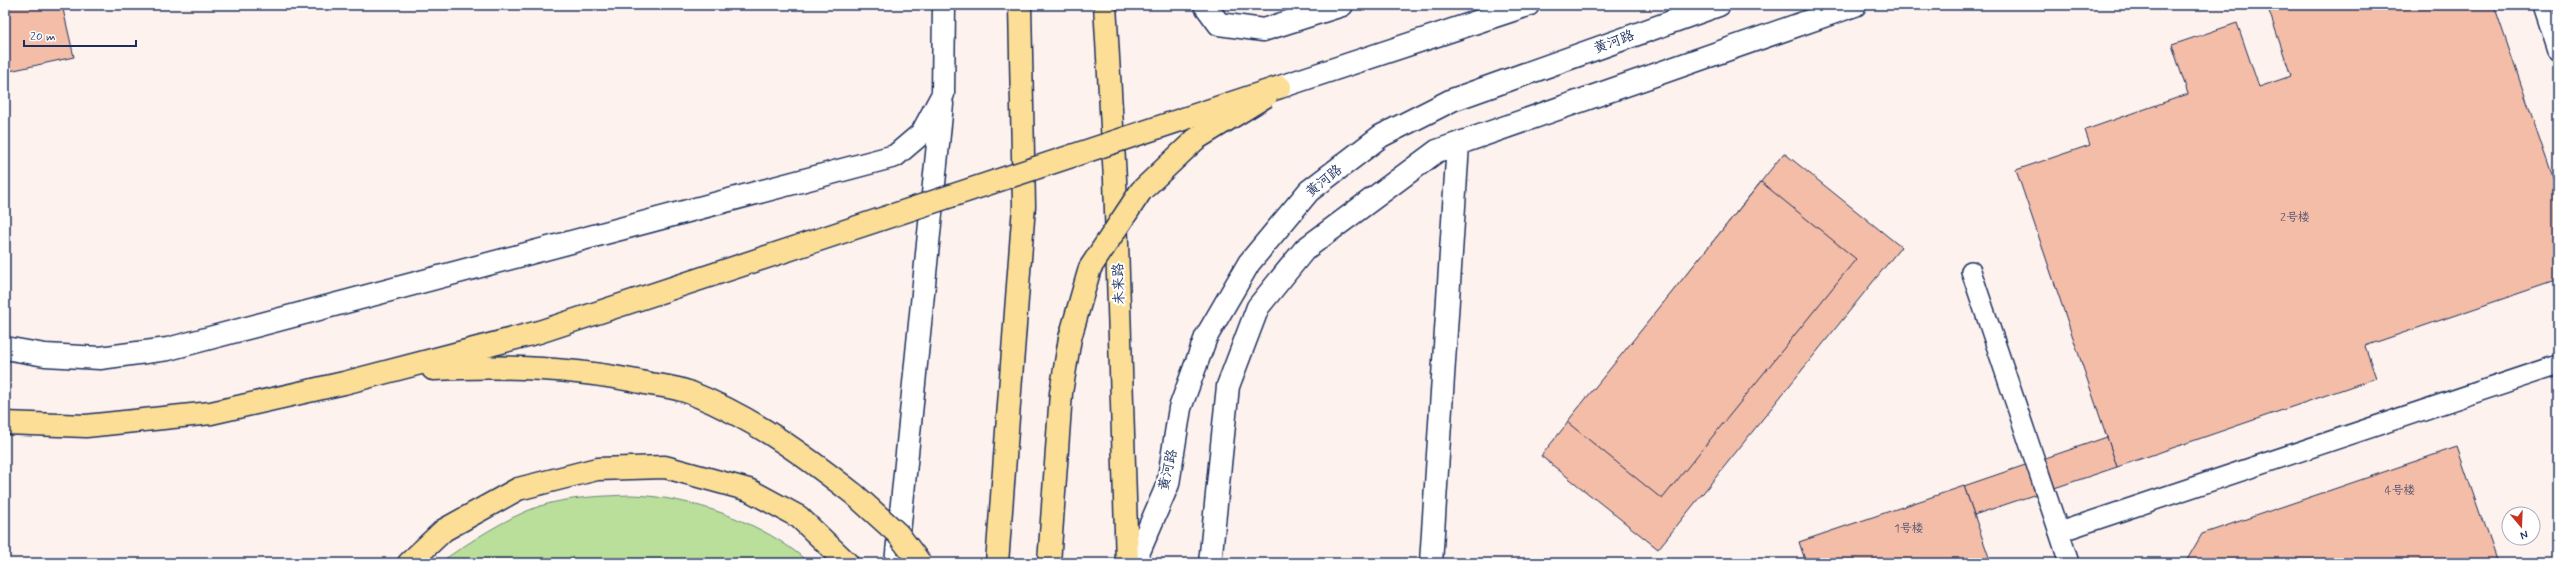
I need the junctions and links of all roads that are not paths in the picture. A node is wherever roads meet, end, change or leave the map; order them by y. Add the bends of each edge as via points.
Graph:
1 (944, 5) edge
2 (1020, 5) edge
3 (1105, 5) edge
4 (1205, 5) edge
5 (1342, 5) edge
6 (1719, 5) edge
7 (1855, 5) edge
8 (2542, 5) edge
9 (1520, 8) edge
10 (2558, 51) edge
11 (1280, 87) junction
12 (943, 94) junction
13 (1458, 144) junction
14 (1971, 271) dead end
15 (5, 348) edge
16 (2558, 365) edge
17 (385, 372) junction
18 (5, 423) edge
19 (2059, 532) junction
20 (409, 563) edge
21 (847, 563) edge
22 (896, 563) edge
23 (920, 563) edge
24 (997, 563) edge
25 (1050, 563) edge
26 (1127, 563) edge
27 (1134, 563) edge
28 (1210, 563) edge
29 (1431, 563) edge
30 (2069, 563) edge

1 - 12 street
2 - 24 main road via 1024,206
3 - 26 main road, 未来路 via 1115,179
4 - 5 street via 1219,24 1263,30
6 - 27 street, 黄河路 via 1452,100 1381,136 1309,191 1249,263 1206,337 1180,408 1168,484
7 - 13 street
8 - 10 lane
9 - 11 street
11 - 17 main road, bridge via 539,332
11 - 25 main road, bridge via 1196,139 1141,191 1090,268 1070,338 1061,393
12 - 15 street via 922,132 895,156 168,349 100,358 45,355
12 - 22 street
13 - 28 street via 1437,151 1305,249 1258,307 1228,386
13 - 29 street
14 - 19 lane
16 - 19 lane
17 - 18 main road via 211,413 86,426
17 - 23 main road, bridge via 490,366 619,377 690,392 746,418 801,452 855,495 898,534
19 - 30 lane
20 - 21 main road via 444,530 518,489 597,469 665,467 749,490 799,517

